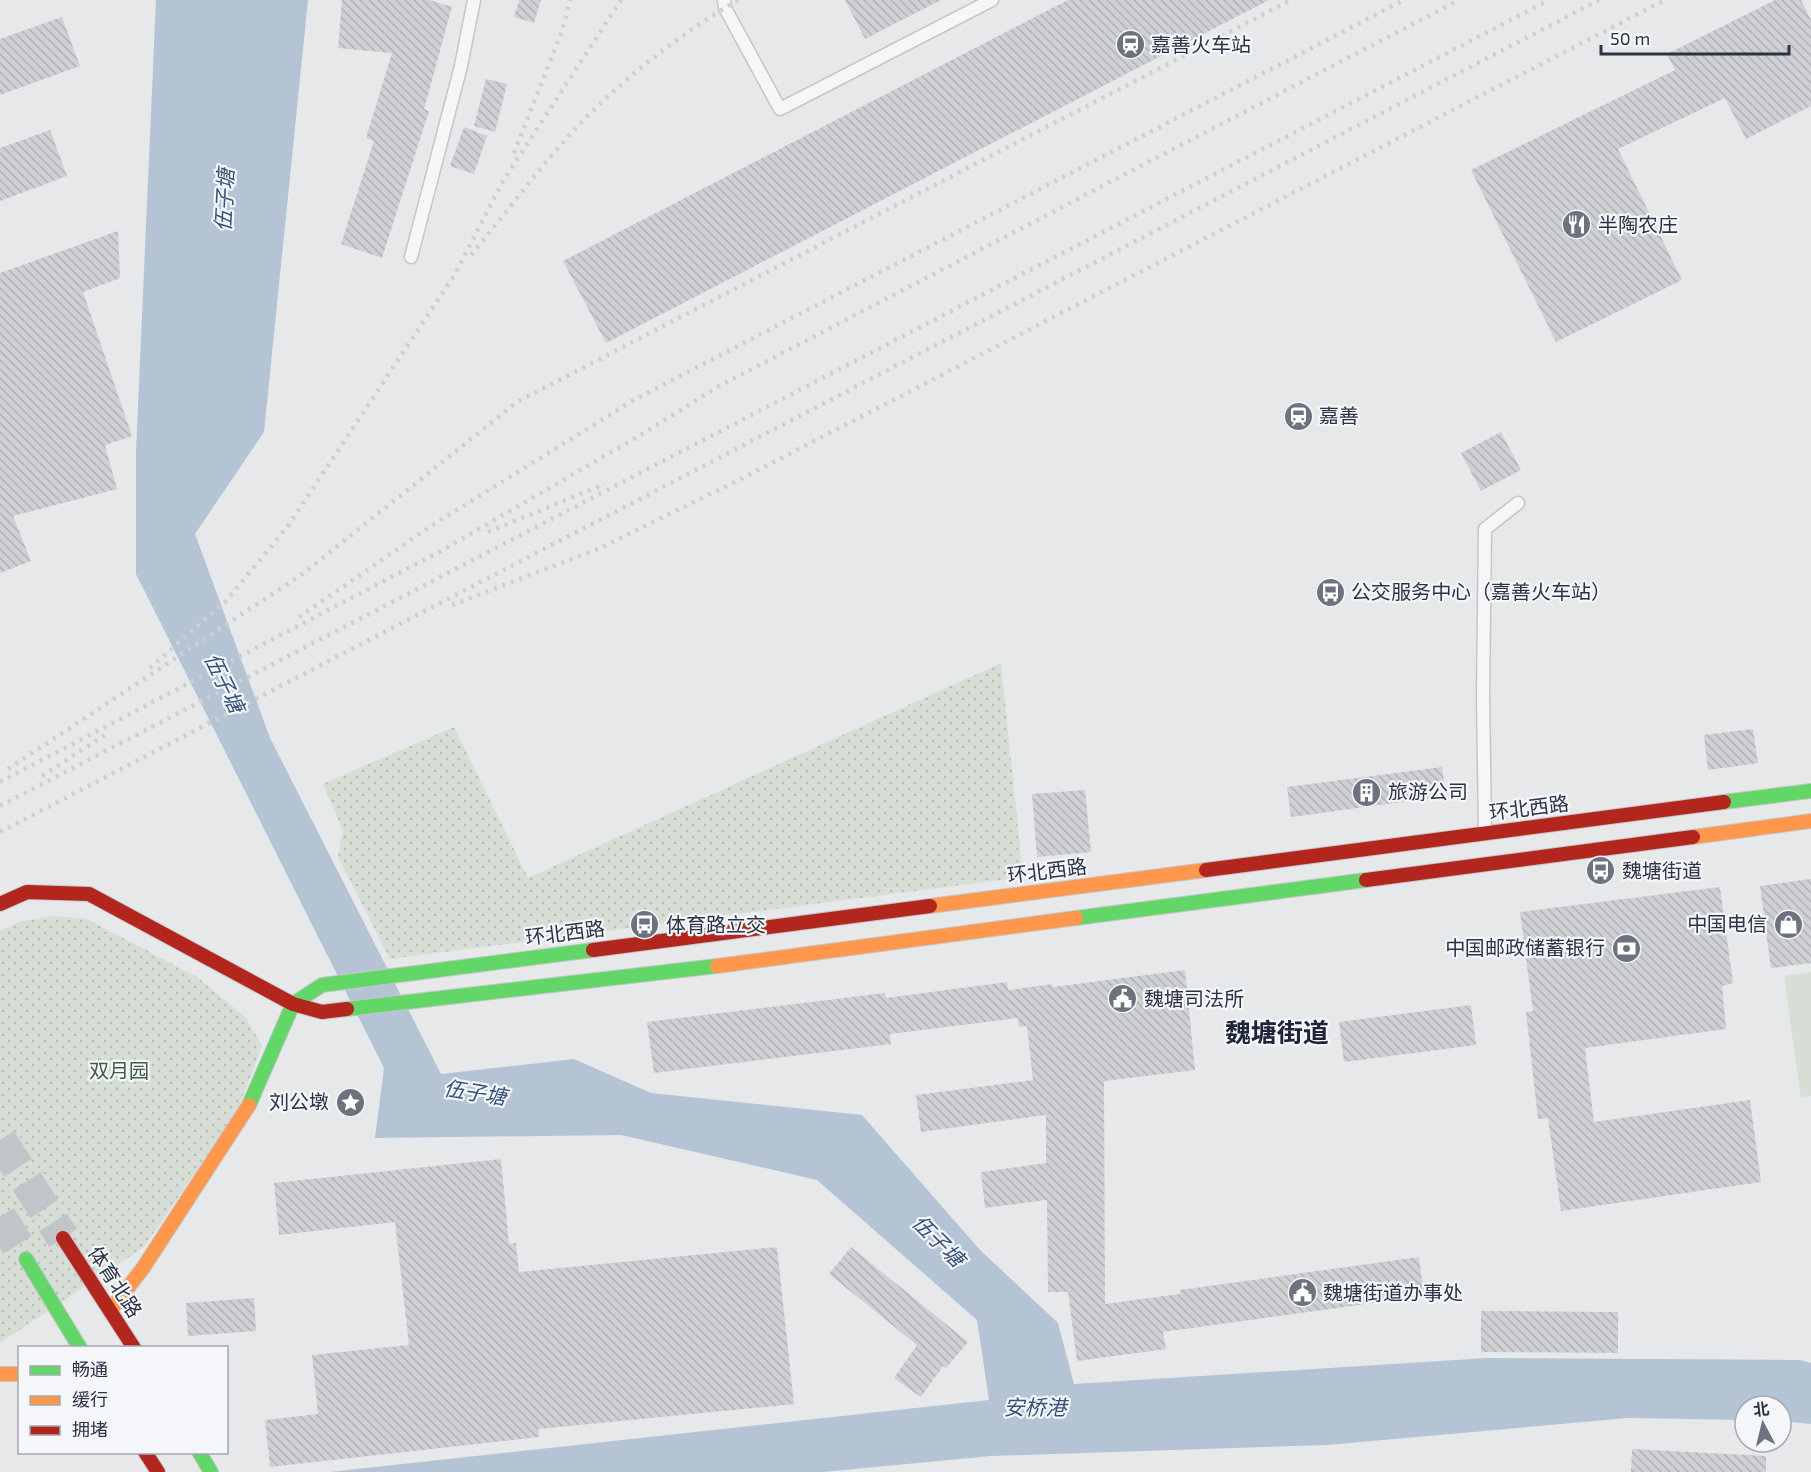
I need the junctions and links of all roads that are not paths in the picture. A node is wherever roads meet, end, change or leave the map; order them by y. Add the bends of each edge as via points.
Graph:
1 (474, 0) edge
2 (724, 0) edge
3 (992, 0) edge
4 (411, 257) dead end
5 (1518, 503) dead end
6 (1811, 791) edge
7 (1811, 821) edge
8 (1487, 848) junction
9 (0, 904) edge
10 (293, 1004) junction
11 (63, 1238) tunnel mouth
12 (26, 1259) tunnel mouth
13 (110, 1311) junction
14 (79, 1346) edge
15 (133, 1346) edge
16 (0, 1374) edge
17 (18, 1374) edge
18 (146, 1454) edge
19 (200, 1454) edge
20 (158, 1472) edge
21 (211, 1472) edge

1 - 4 lane via 461,66
2 - 3 lane via 780,109
5 - 8 lane via 1485,530
6 - 8 street, 环北西路
7 - 8 street, 环北西路
8 - 10 street, 环北西路 via 726,965 322,1012
8 - 10 street, 环北西路 via 420,972 322,985
9 - 10 street, 环北西路 via 27,892 89,894
10 - 13 street via 246,1111 143,1268
11 - 13 street, 体育北路
12 - 14 street
13 - 15 street, 体育北路
16 - 17 street
18 - 20 street
19 - 21 street

